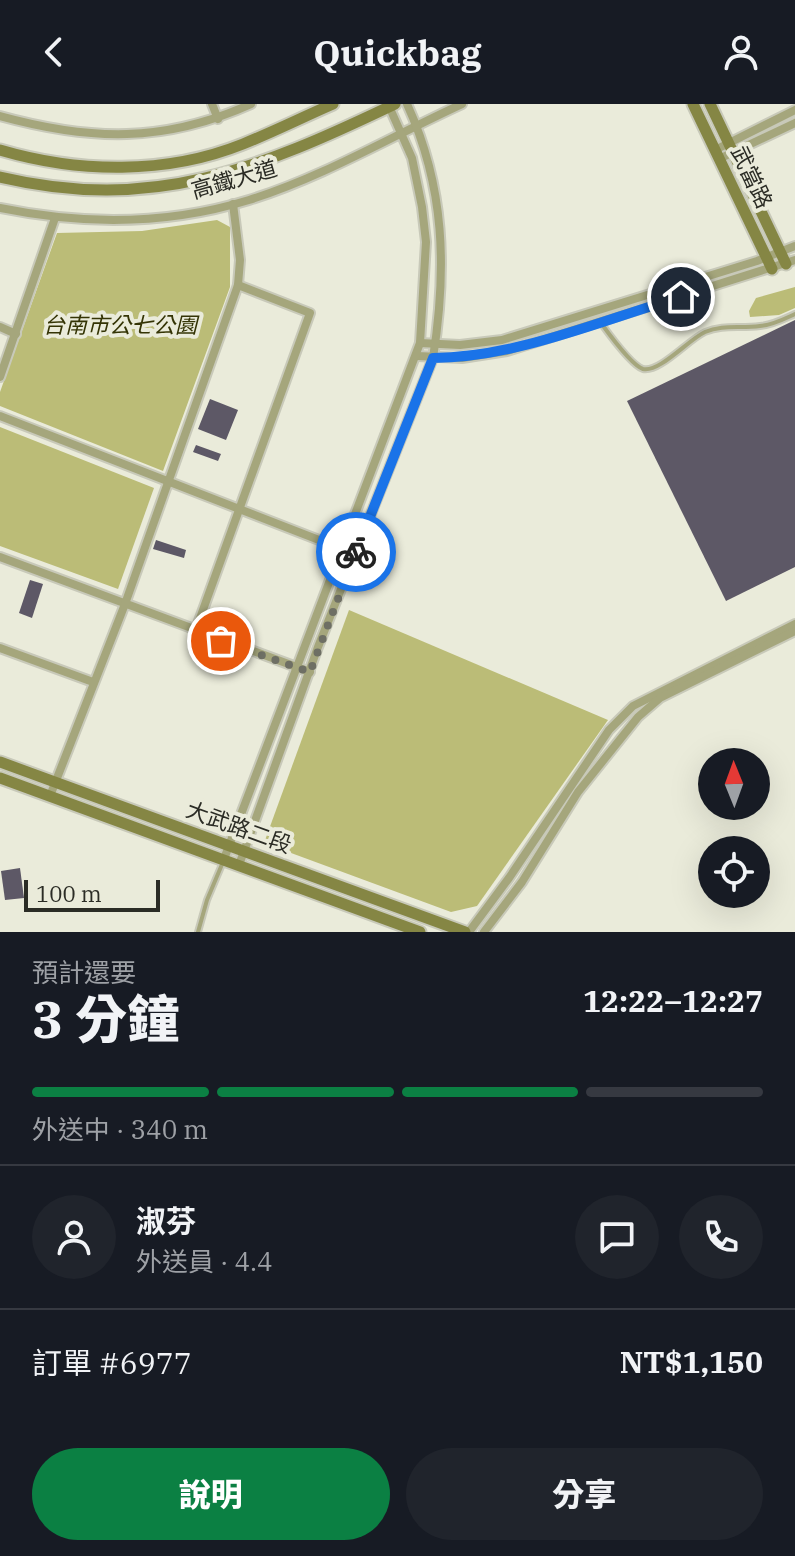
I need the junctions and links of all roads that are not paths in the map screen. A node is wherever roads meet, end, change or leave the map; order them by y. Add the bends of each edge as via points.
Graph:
1 (212, 104) edge
2 (251, 104) edge
3 (333, 104) edge
4 (407, 104) edge
5 (462, 104) edge
6 (693, 104) edge
7 (710, 104) edge
8 (391, 105) edge
9 (795, 110) edge
10 (0, 116) edge
11 (218, 119) junction
12 (795, 123) edge
13 (417, 125) junction
14 (401, 133) junction
15 (731, 147) junction
16 (0, 150) edge
17 (719, 153) junction
18 (0, 177) edge
19 (233, 204) junction
20 (0, 208) edge
21 (55, 218) junction
22 (795, 246) edge
23 (787, 259) edge
24 (769, 263) junction
25 (238, 285) junction
26 (795, 314) edge
27 (599, 321) junction
28 (0, 327) edge
29 (16, 334) junction
30 (420, 343) junction
31 (435, 345) junction
32 (417, 356) junction
33 (433, 358) junction
34 (0, 377) edge
35 (0, 416) edge
36 (169, 480) junction
37 (239, 509) junction
38 (341, 548) junction
39 (355, 554) junction
40 (0, 557) edge
41 (125, 604) junction
42 (795, 624) edge
43 (795, 631) edge
44 (195, 632) junction
45 (0, 648) edge
46 (297, 668) junction
47 (310, 672) junction
48 (93, 682) junction
49 (0, 762) edge
50 (0, 778) edge
51 (56, 783) junction
52 (50, 796) junction
53 (230, 845) junction
54 (245, 850) junction
55 (224, 859) junction
56 (239, 865) junction
57 (198, 932) edge
58 (420, 932) edge
59 (467, 932) edge
60 (484, 932) edge

1 - 11 street
2 - 11 street
3 - 16 street, 高鐵大道 via 241,145 157,165 77,166
4 - 13 street
5 - 13 street, 高鐵大道
6 - 17 street, 武當路
7 - 15 street, 武當路
8 - 14 street
8 - 18 street, 高鐵大道 via 258,164 180,184 58,189
9 - 15 street
10 - 11 street via 62,131 120,135 171,131
12 - 15 street
13 - 14 street, 高鐵大道
13 - 31 street via 440,216
14 - 19 street, 高鐵大道 via 290,185
14 - 30 street via 418,183 426,242
15 - 17 street
15 - 23 street, 武當路
17 - 24 street, 武當路
19 - 21 street, 高鐵大道 via 142,219
19 - 25 street
20 - 21 street, 高鐵大道
21 - 29 street
22 - 23 street
23 - 24 street
24 - 27 street
24 - 31 street via 525,334 480,344
25 - 36 street
25 - 37 street via 310,313
26 - 27 lane via 758,327 708,331 649,369 638,367
27 - 33 street via 507,351
28 - 29 street
29 - 34 street
30 - 31 street
30 - 32 street
31 - 33 street
32 - 33 street
32 - 38 street
33 - 39 street
35 - 36 street
36 - 37 street
36 - 41 street
37 - 38 street
37 - 44 street
38 - 39 street
38 - 46 street
39 - 47 street
40 - 41 street
41 - 44 street
41 - 48 street
42 - 59 street via 633,706 609,730
43 - 60 street via 660,698 638,717 578,792
44 - 46 street
45 - 48 street
46 - 47 street
46 - 53 street
47 - 54 street
48 - 51 street
49 - 51 street, 大武路二段
50 - 52 street, 大武路二段
51 - 52 street
51 - 53 street, 大武路二段
52 - 55 street, 大武路二段
53 - 54 street, 大武路二段
53 - 55 street
54 - 56 street
54 - 59 street, 大武路二段
55 - 56 street, 大武路二段
55 - 57 lane
56 - 58 street, 大武路二段

